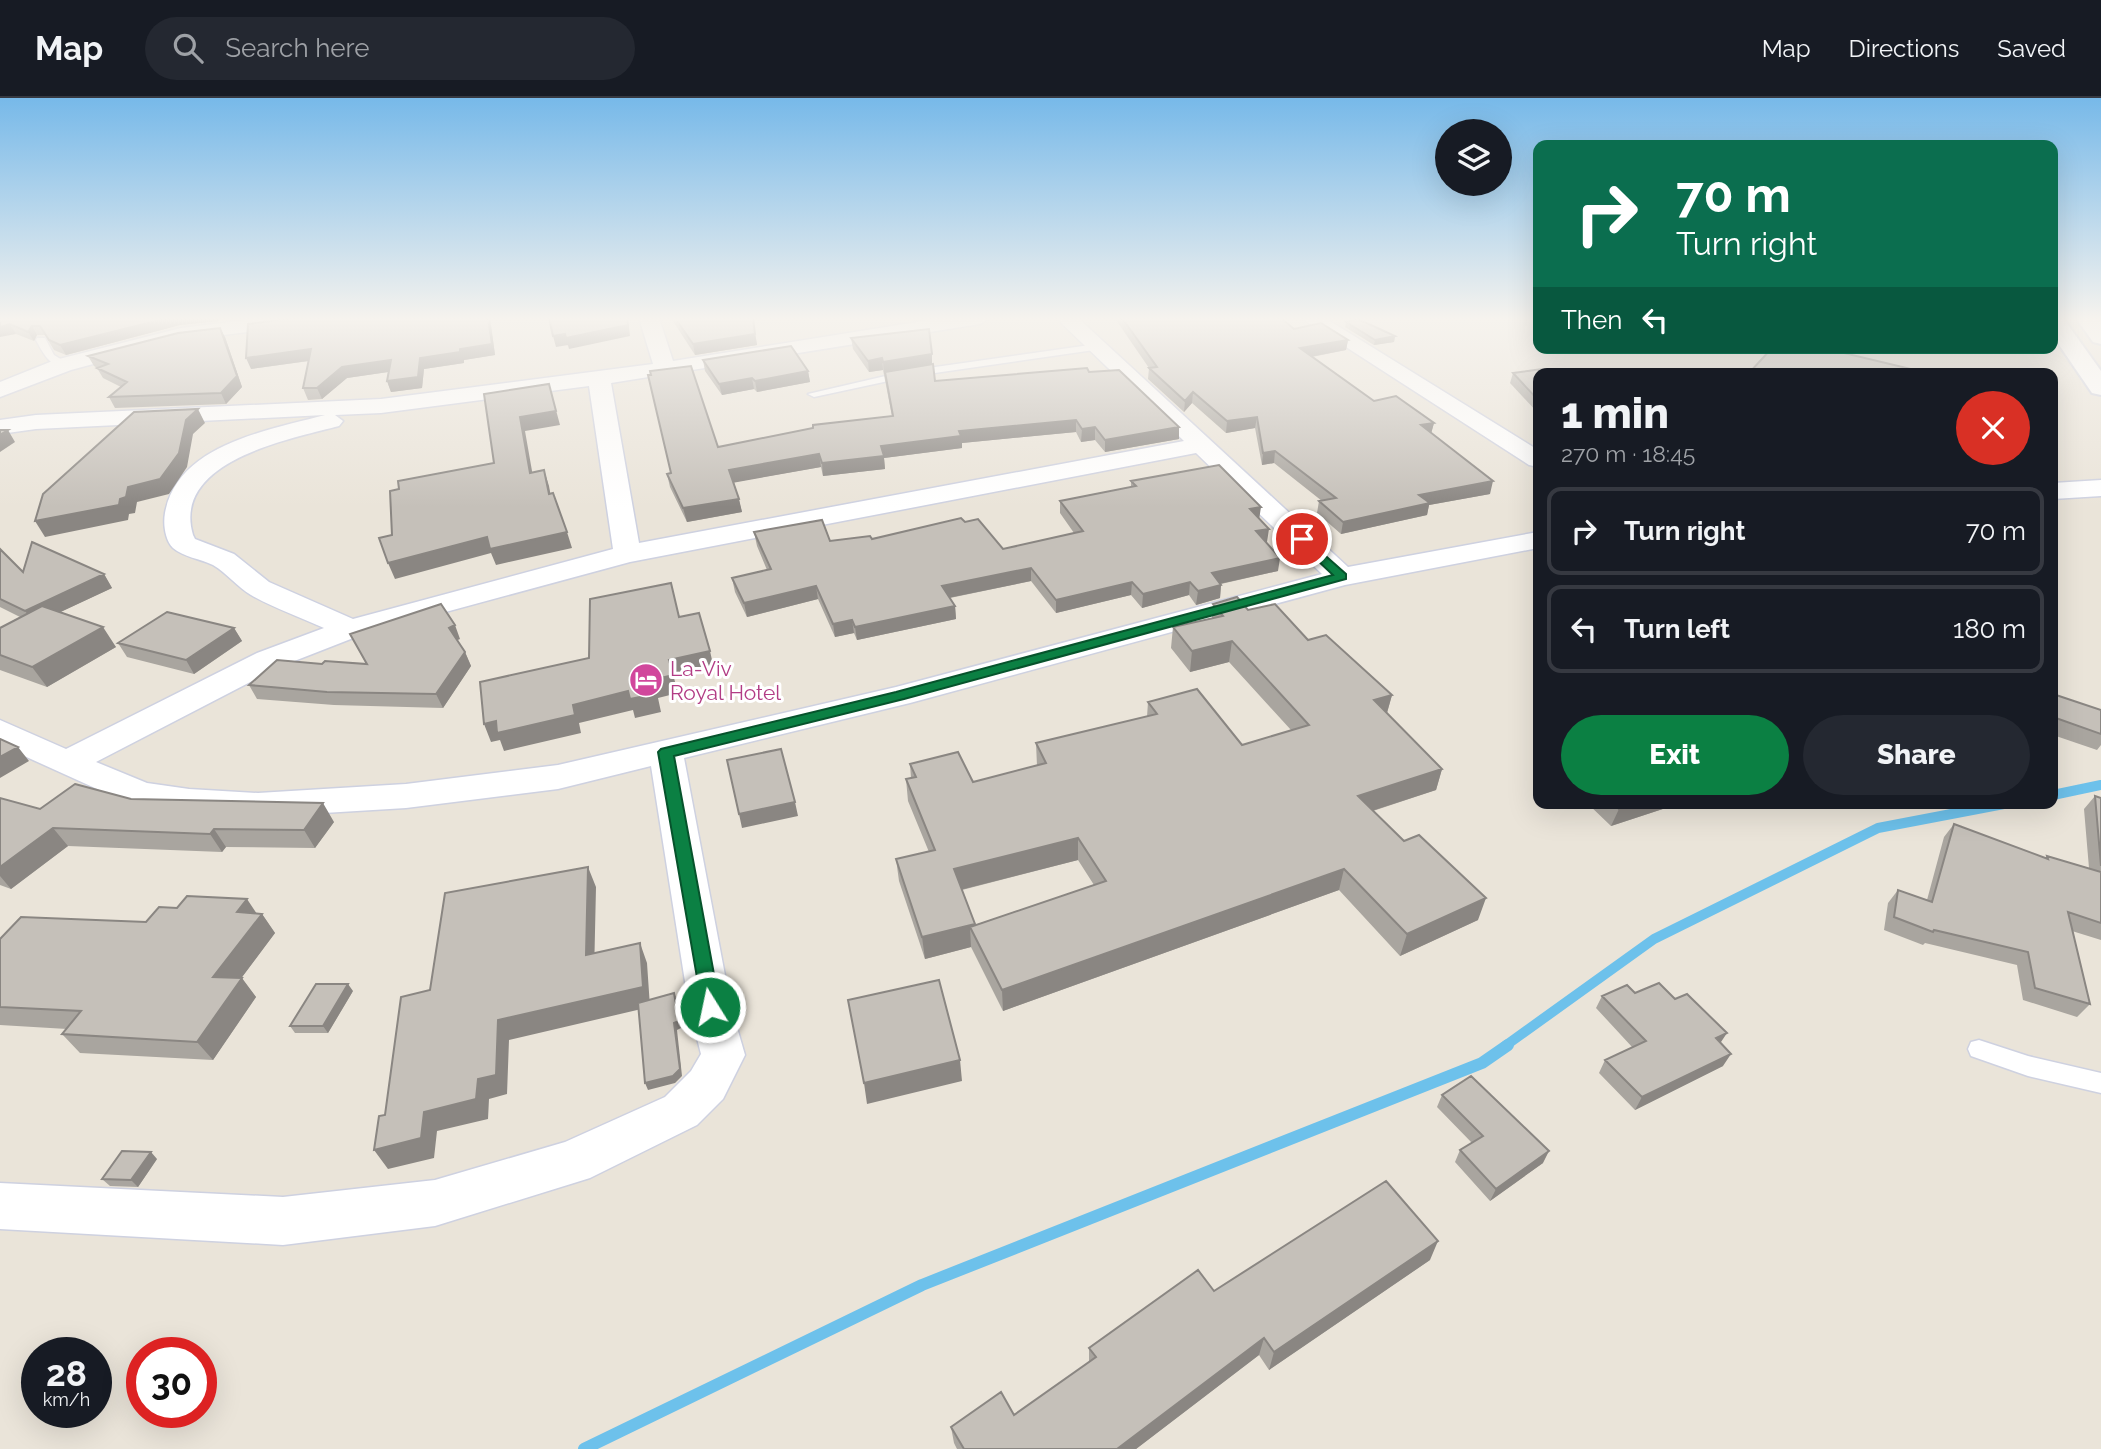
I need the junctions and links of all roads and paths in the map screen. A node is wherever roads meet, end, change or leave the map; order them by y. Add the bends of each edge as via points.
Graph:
1 (23, 381) edge
2 (569, 381) edge
3 (600, 381) edge
4 (874, 381) edge
5 (1134, 381) edge
6 (1412, 381) edge
7 (0, 390) edge
8 (814, 394) dead end
9 (381, 406) junction
10 (0, 420) edge
11 (36, 422) junction
12 (0, 428) edge
13 (1203, 445) junction
14 (1533, 457) edge
15 (2101, 488) edge
16 (2058, 491) edge
17 (1533, 541) edge
18 (627, 554) junction
19 (1342, 577) junction
20 (350, 629) junction
21 (0, 731) edge
22 (666, 752) junction
23 (66, 763) junction
24 (1979, 1049) dead end
25 (2101, 1083) edge
26 (0, 1206) edge

1 - 7 street
2 - 9 street
3 - 18 street
4 - 8 lane
5 - 13 street
6 - 14 street
9 - 11 street
9 - 20 street via 215,460 181,495 176,522 184,544 224,560 266,592
10 - 11 street
11 - 12 street
13 - 18 street
13 - 19 street
15 - 16 street
17 - 19 street
18 - 20 street
19 - 22 street via 899,696
20 - 23 street via 268,660
21 - 23 street
22 - 23 street via 558,777 406,796 258,805 141,794
22 - 26 street via 710,1007 723,1055 707,1085 681,1111 573,1162 435,1203 283,1221
24 - 25 lane

